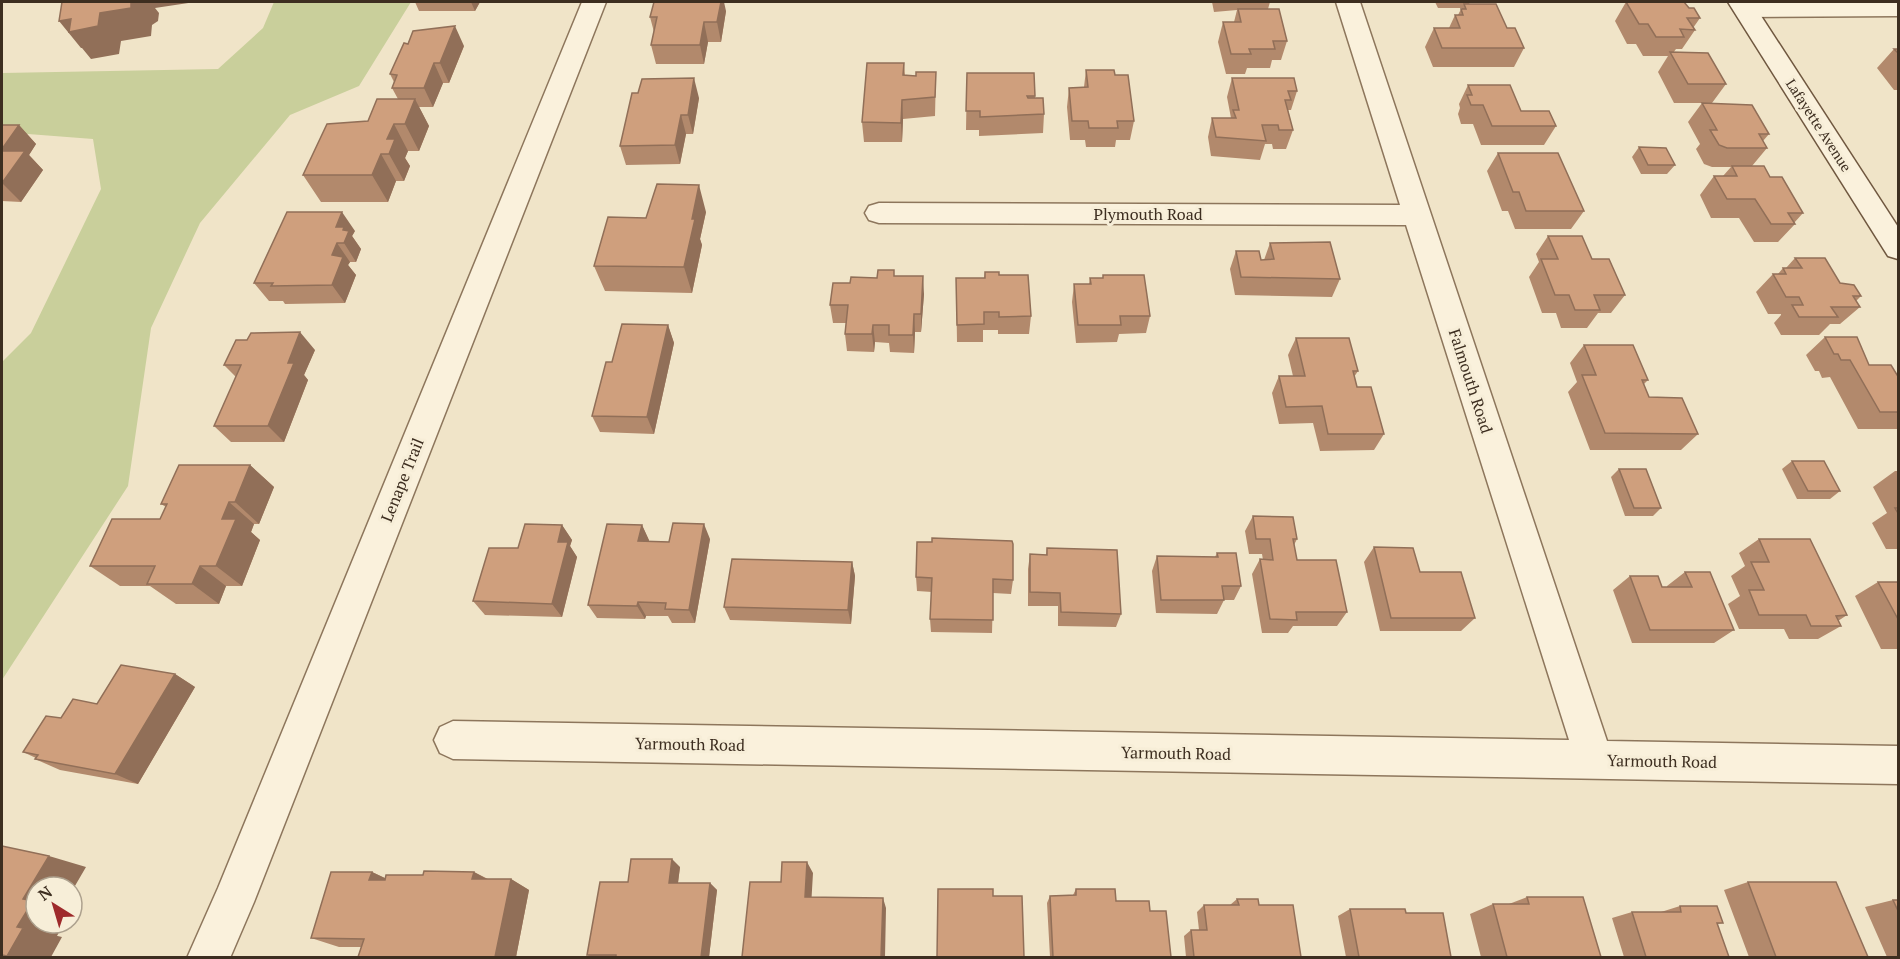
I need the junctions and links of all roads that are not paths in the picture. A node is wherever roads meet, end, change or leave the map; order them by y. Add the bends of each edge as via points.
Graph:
1 (594, 2) edge
2 (1348, 2) edge
3 (1743, 6) edge
4 (1899, 9) edge
5 (879, 213) dead end
6 (1417, 214) junction
7 (1899, 249) edge
8 (453, 740) dead end
9 (1594, 760) junction
10 (1899, 765) edge
11 (208, 957) edge

1 - 11 street, Lenape Trail
2 - 6 street, Falmouth Road
3 - 4 street
3 - 7 street, Lafayette Avenue
5 - 6 street, Plymouth Road
6 - 9 street, Falmouth Road
8 - 9 street, Yarmouth Road
9 - 10 street, Yarmouth Road

